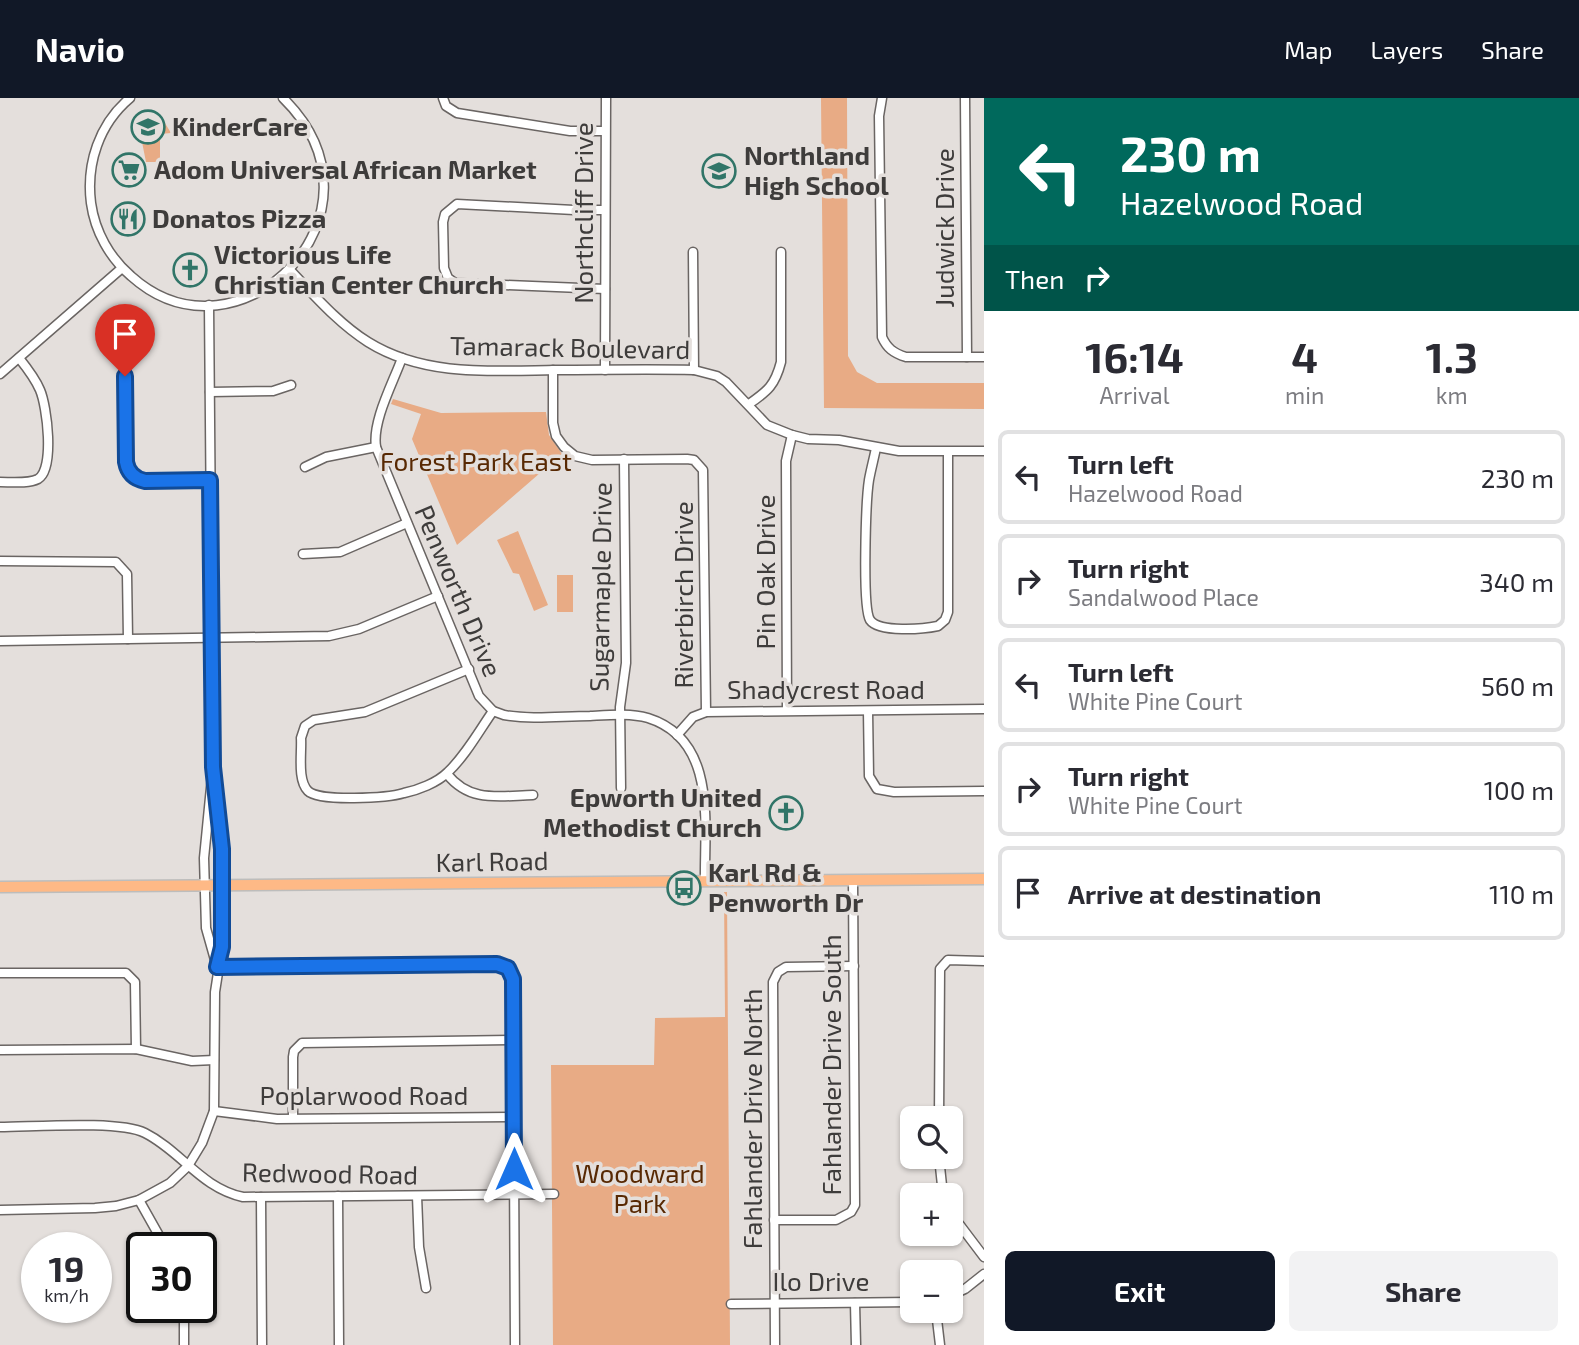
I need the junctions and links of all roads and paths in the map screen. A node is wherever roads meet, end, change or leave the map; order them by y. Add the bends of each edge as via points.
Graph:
1 (283, 98) edge
2 (606, 98) edge
3 (882, 98) edge
4 (965, 98) edge
5 (124, 100) edge
6 (445, 102) edge
7 (605, 131) junction
8 (604, 209) junction
9 (693, 252) dead end
10 (781, 252) dead end
11 (122, 268) junction
12 (290, 270) junction
13 (605, 289) junction
14 (208, 305) junction
15 (967, 357) junction
16 (984, 357) edge
17 (19, 358) junction
18 (402, 358) junction
19 (552, 370) junction
20 (606, 370) junction
21 (694, 370) junction
22 (0, 374) edge
23 (125, 376) dead end
24 (291, 385) dead end
25 (210, 392) junction
26 (749, 404) junction
27 (792, 435) junction
28 (376, 447) junction
29 (876, 448) junction
30 (948, 452) junction
31 (984, 452) edge
32 (624, 459) junction
33 (304, 467) dead end
34 (210, 480) junction
35 (0, 482) edge
36 (407, 523) junction
37 (303, 554) dead end
38 (0, 561) edge
39 (438, 596) junction
40 (211, 638) junction
41 (128, 639) junction
42 (0, 640) edge
43 (469, 669) junction
44 (984, 709) edge
45 (787, 710) junction
46 (493, 711) junction
47 (868, 711) junction
48 (706, 712) junction
49 (620, 715) junction
50 (677, 735) junction
51 (213, 767) junction
52 (447, 774) junction
53 (621, 788) dead end
54 (984, 791) edge
55 (533, 795) dead end
56 (984, 879) edge
57 (853, 880) junction
58 (705, 881) junction
59 (205, 885) junction
60 (221, 885) junction
61 (0, 887) edge
62 (984, 961) edge
63 (854, 966) junction
64 (217, 967) junction
65 (0, 973) edge
66 (513, 1040) junction
67 (136, 1049) junction
68 (0, 1050) edge
69 (215, 1060) junction
70 (939, 1106) edge
71 (214, 1111) junction
72 (514, 1117) junction
73 (293, 1118) junction
74 (0, 1128) edge
75 (188, 1166) junction
76 (554, 1194) dead end
77 (514, 1195) junction
78 (338, 1196) junction
79 (417, 1196) junction
80 (261, 1197) junction
81 (139, 1200) junction
82 (0, 1210) edge
83 (774, 1220) junction
84 (963, 1230) edge
85 (157, 1232) edge
86 (984, 1258) edge
87 (984, 1274) edge
88 (426, 1288) dead end
89 (963, 1290) edge
90 (900, 1302) edge
91 (774, 1303) junction
92 (855, 1303) junction
93 (731, 1304) dead end
94 (184, 1323) edge
95 (937, 1323) edge
96 (184, 1345) edge
97 (262, 1345) edge
98 (339, 1345) edge
99 (515, 1345) edge
100 (775, 1345) edge
101 (856, 1345) edge
102 (940, 1345) edge

1 - 12 street via 309,129 321,159 324,184 314,236
2 - 7 street, Northcliff Drive
3 - 15 street via 878,116 881,337 895,354 906,357
4 - 15 street, Judwick Drive
5 - 11 street via 98,143 89,186 100,235
6 - 7 street via 457,113 557,129
7 - 8 street, Northcliff Drive
8 - 13 street, Northcliff Drive
8 - 13 street via 465,203 450,208 443,222 448,278 463,284
9 - 21 street
10 - 26 street via 781,362 777,379
11 - 14 street via 170,299
11 - 17 street
12 - 14 street via 251,296
12 - 18 street, Tamarack Boulevard via 357,334
13 - 20 street, Northcliff Drive
14 - 25 street
15 - 16 street
17 - 22 street
17 - 35 street via 39,387 46,408 48,463 43,474 30,481
18 - 19 street, Tamarack Boulevard via 462,370
18 - 28 street via 378,422
19 - 20 street, Tamarack Boulevard
19 - 32 street via 553,423 564,447 583,459
20 - 21 street, Tamarack Boulevard
21 - 26 street, Tamarack Boulevard via 717,376
23 - 34 street via 130,472 145,481
24 - 25 street via 273,391
25 - 34 street
26 - 27 street, Tamarack Boulevard via 767,425
27 - 29 street, Tamarack Boulevard
27 - 45 street, Pin Oak Drive via 786,461
28 - 33 street via 326,457
28 - 36 street, Penworth Drive
29 - 30 street, Tamarack Boulevard
29 - 30 street via 866,509 867,603 870,620 886,628 930,628 942,624 948,611
30 - 31 street, Tamarack Boulevard
32 - 48 street, Riverbirch Drive via 694,460 703,470
32 - 49 street, Sugarmaple Drive via 626,663
34 - 40 street
36 - 37 street via 340,552
36 - 39 street, Penworth Drive
38 - 41 street via 116,562 127,574
39 - 40 street via 342,634
39 - 43 street, Penworth Drive
40 - 41 street
40 - 51 street
41 - 42 street
43 - 46 street, Penworth Drive via 479,695
43 - 52 street via 365,712 309,722 301,738 302,778 309,792 320,797 387,796 420,788
44 - 47 street, Shadycrest Road
45 - 47 street, Shadycrest Road
45 - 48 street, Shadycrest Road
46 - 49 street, Penworth Drive via 517,716
46 - 52 street
47 - 54 street via 869,776 882,791
48 - 50 street, Shadycrest Road
49 - 50 street, Penworth Drive via 649,719
49 - 53 street, Sugarmaple Drive
50 - 58 street, Penworth Drive via 695,758 702,779
51 - 59 street
51 - 60 street
52 - 55 street via 457,786 477,795
56 - 57 main road, Karl Road
57 - 58 main road, Karl Road
57 - 63 street, Fahlander Drive South
58 - 60 main road, Karl Road
59 - 60 main road, Karl Road
59 - 61 main road, Karl Road
59 - 64 street via 206,928
60 - 64 street via 222,947
62 - 70 street via 955,960 943,964 938,974
63 - 83 street, Fahlander Drive South via 855,1205 836,1220
63 - 83 street, Fahlander Drive North via 786,967 773,982
64 - 66 street via 497,964 508,968 513,979
64 - 69 street
65 - 67 street via 121,972 131,976 136,989
66 - 72 street
66 - 73 street via 308,1042 297,1047 293,1057
67 - 68 street
67 - 69 street
69 - 71 street
71 - 73 street, Poplarwood Road
71 - 75 street
72 - 73 street, Poplarwood Road
72 - 77 street
74 - 75 street, Redwood Road via 126,1127 158,1141
75 - 80 street, Redwood Road via 226,1193
75 - 81 street via 170,1183
76 - 77 street, Redwood Road
77 - 79 street, Redwood Road
77 - 99 street
78 - 79 street, Redwood Road
78 - 80 street, Redwood Road
78 - 98 street
79 - 88 street
80 - 97 street
81 - 82 street via 95,1208
81 - 85 street
83 - 91 street, Fahlander Drive North
84 - 86 street
87 - 89 street
90 - 92 street, Ilo Drive
91 - 92 street, Ilo Drive
91 - 93 street, Ilo Drive
91 - 100 street, Fahlander Drive North
92 - 101 street
94 - 96 street
95 - 102 street

